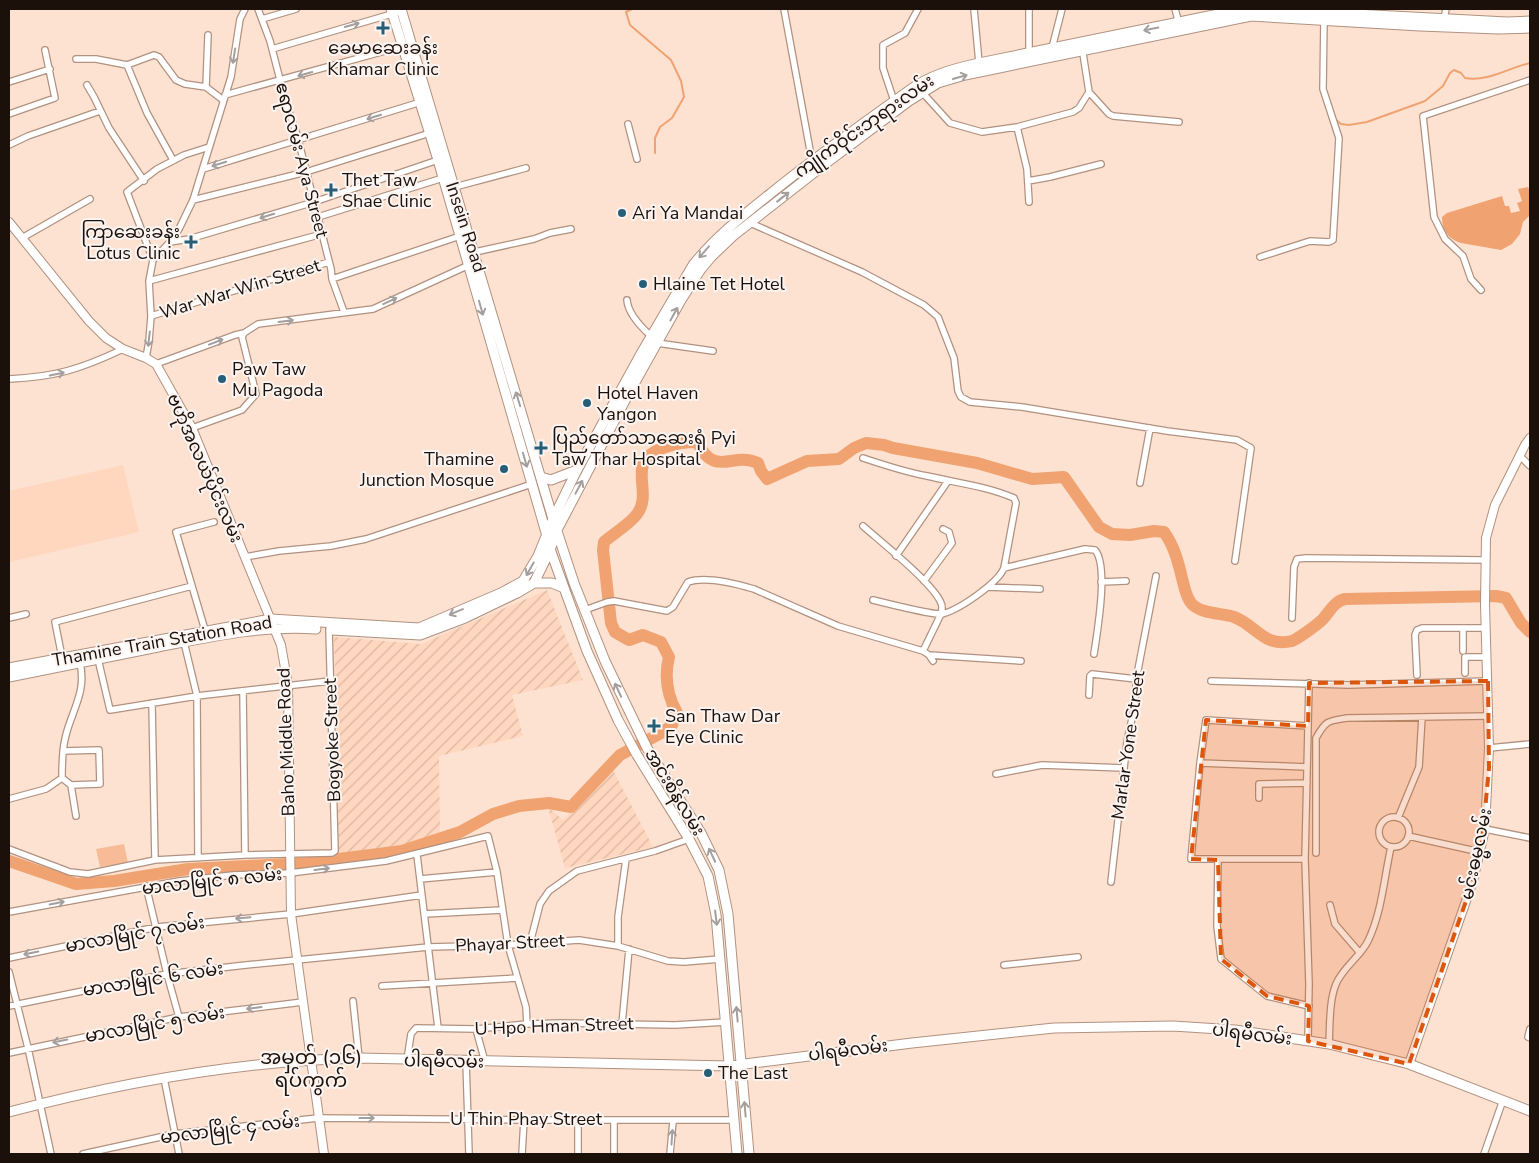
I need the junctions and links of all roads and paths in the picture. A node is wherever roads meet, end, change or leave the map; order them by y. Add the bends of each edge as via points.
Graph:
1 (246, 9) edge
2 (258, 9) edge
3 (296, 9) edge
4 (784, 9) edge
5 (918, 9) edge
6 (974, 9) edge
7 (1029, 9) edge
8 (1062, 9) edge
9 (1175, 9) edge
10 (1238, 9) edge
11 (1446, 9) edge
12 (397, 10) edge
13 (1306, 10) edge
14 (262, 20) junction
15 (1324, 20) junction
16 (1444, 20) junction
17 (1530, 21) edge
18 (1180, 27) junction
19 (1530, 28) edge
20 (208, 35) dead end
21 (403, 46) junction
22 (1082, 47) junction
23 (1052, 48) junction
24 (272, 49) junction
25 (45, 50) dead end
26 (1029, 57) junction
27 (76, 59) dead end
28 (979, 63) junction
29 (127, 65) junction
30 (50, 69) junction
31 (1530, 80) edge
32 (280, 81) junction
33 (9, 82) edge
34 (87, 85) dead end
35 (917, 85) junction
36 (206, 87) junction
37 (1089, 92) junction
38 (922, 93) junction
39 (224, 98) junction
40 (894, 101) junction
41 (420, 102) junction
42 (100, 110) junction
43 (9, 114) edge
44 (1179, 122) dead end
45 (628, 124) dead end
46 (1017, 127) junction
47 (430, 133) junction
48 (298, 140) junction
49 (9, 145) edge
50 (209, 147) junction
51 (638, 159) dead end
52 (173, 160) junction
53 (438, 160) junction
54 (812, 161) junction
55 (1101, 164) dead end
56 (526, 168) dead end
57 (203, 169) junction
58 (820, 169) junction
59 (306, 172) junction
60 (444, 178) junction
61 (144, 181) junction
62 (1028, 181) junction
63 (450, 188) junction
64 (90, 199) dead end
65 (193, 200) junction
66 (314, 202) junction
67 (1029, 202) dead end
68 (318, 217) junction
69 (739, 218) junction
70 (9, 222) edge
71 (750, 223) junction
72 (571, 230) dead end
73 (322, 234) junction
74 (464, 234) junction
75 (22, 238) junction
76 (170, 242) junction
77 (475, 252) junction
78 (1260, 257) dead end
79 (153, 260) junction
80 (330, 262) junction
81 (469, 265) junction
82 (332, 279) junction
83 (149, 281) junction
84 (1480, 290) dead end
85 (627, 300) dead end
86 (344, 312) junction
87 (151, 316) junction
88 (243, 335) junction
89 (654, 340) junction
90 (123, 349) junction
91 (713, 350) dead end
92 (146, 358) junction
93 (156, 364) junction
94 (9, 380) edge
95 (192, 428) junction
96 (1150, 428) junction
97 (1530, 439) edge
98 (532, 446) joint
99 (1520, 456) junction
100 (863, 458) dead end
101 (1530, 466) edge
102 (577, 470) junction
103 (541, 477) junction
104 (948, 480) junction
105 (1140, 483) dead end
106 (532, 484) junction
107 (553, 518) junction
108 (214, 522) dead end
109 (863, 526) dead end
110 (944, 529) dead end
111 (557, 530) junction
112 (546, 534) junction
113 (550, 550) junction
114 (896, 556) junction
115 (245, 557) junction
116 (1485, 560) junction
117 (1235, 561) dead end
118 (1004, 568) junction
119 (1156, 576) dead end
120 (924, 581) junction
121 (1126, 581) dead end
122 (1100, 582) junction
123 (534, 583) junction
124 (192, 586) junction
125 (988, 587) junction
126 (564, 588) junction
127 (1040, 588) dead end
128 (873, 600) dead end
129 (585, 610) junction
130 (26, 614) dead end
131 (941, 614) junction
132 (9, 618) edge
133 (1292, 618) dead end
134 (272, 624) junction
135 (1463, 628) junction
136 (1486, 628) junction
137 (329, 629) junction
138 (205, 630) junction
139 (194, 637) junction
140 (184, 642) junction
141 (923, 651) junction
142 (1463, 651) dead end
143 (1094, 654) dead end
144 (929, 655) junction
145 (1487, 657) junction
146 (62, 658) junction
147 (81, 659) junction
148 (98, 659) junction
149 (933, 662) dead end
150 (1021, 662) dead end
151 (9, 668) edge
152 (1465, 673) dead end
153 (1417, 674) dead end
154 (9, 677) edge
155 (1136, 679) junction
156 (330, 681) junction
157 (1211, 681) dead end
158 (1488, 681) junction
159 (1309, 684) junction
160 (288, 685) junction
161 (242, 691) junction
162 (1089, 695) dead end
163 (197, 696) junction
164 (152, 703) junction
165 (1489, 716) junction
166 (1422, 717) junction
167 (1308, 726) junction
168 (1530, 744) edge
169 (1489, 748) junction
170 (63, 751) junction
171 (1200, 763) junction
172 (1307, 767) junction
173 (1124, 768) junction
174 (996, 774) dead end
175 (62, 778) junction
176 (1307, 783) junction
177 (71, 785) junction
178 (1259, 798) dead end
179 (9, 799) edge
180 (689, 815) junction
181 (76, 816) dead end
182 (1398, 818) junction
183 (678, 821) junction
184 (1485, 829) junction
185 (1408, 836) junction
186 (1530, 838) edge
187 (689, 839) junction
188 (1391, 848) junction
189 (9, 849) edge
190 (1480, 852) junction
191 (1316, 853) dead end
192 (244, 855) junction
193 (290, 855) junction
194 (416, 855) junction
195 (198, 858) junction
196 (626, 859) junction
197 (1305, 859) junction
198 (155, 860) junction
199 (1218, 860) junction
200 (290, 872) junction
201 (497, 872) junction
202 (420, 879) junction
203 (1111, 882) dead end
204 (146, 886) junction
205 (422, 895) junction
206 (1330, 905) dead end
207 (502, 910) junction
208 (9, 912) edge
209 (291, 914) junction
210 (424, 914) junction
211 (156, 927) junction
212 (530, 944) junction
213 (508, 945) junction
214 (618, 946) junction
215 (428, 947) junction
216 (628, 949) junction
217 (1360, 953) junction
218 (1078, 957) dead end
219 (9, 958) edge
220 (298, 959) junction
221 (720, 960) junction
222 (1004, 964) dead end
223 (9, 972) edge
224 (167, 974) junction
225 (517, 978) junction
226 (432, 983) junction
227 (382, 986) dead end
228 (353, 1001) dead end
229 (302, 1002) junction
230 (17, 1004) junction
231 (9, 1006) edge
232 (1309, 1006) junction
233 (179, 1017) junction
234 (726, 1022) junction
235 (527, 1024) junction
236 (622, 1024) junction
237 (438, 1028) junction
238 (476, 1029) junction
239 (1530, 1029) edge
240 (1530, 1038) edge
241 (1308, 1041) junction
242 (1329, 1044) junction
243 (28, 1048) junction
244 (9, 1053) edge
245 (359, 1058) junction
246 (310, 1059) junction
247 (407, 1060) junction
248 (466, 1061) junction
249 (485, 1062) junction
250 (741, 1063) junction
251 (1408, 1064) junction
252 (729, 1066) junction
253 (164, 1078) junction
254 (1503, 1100) junction
255 (40, 1104) junction
256 (1530, 1111) edge
257 (9, 1112) edge
258 (318, 1118) junction
259 (468, 1119) junction
260 (524, 1120) junction
261 (578, 1120) junction
262 (614, 1120) junction
263 (673, 1120) junction
264 (734, 1120) junction
265 (174, 1134) junction
266 (51, 1154) edge
267 (82, 1154) edge
268 (178, 1154) edge
269 (324, 1154) edge
270 (469, 1154) edge
271 (522, 1154) edge
272 (578, 1154) edge
273 (614, 1154) edge
274 (670, 1154) edge
275 (737, 1154) edge
276 (749, 1154) edge
277 (1484, 1154) edge

1 -> 39 street via 240,19 231,77
2 - 14 street, ဧရာလမ်း Aya Street
3 - 14 street
4 - 54 street
5 - 40 street via 905,33 883,45 883,68
6 - 28 street
7 - 26 street
8 - 23 street
9 - 18 street
10 - 13 main road, ကျိုက်ဝိုင်းဘုရားလမ်း
10 - 18 main road, ကျိုက်ဝိုင်းဘုရားလမ်း
11 - 16 street
12 - 21 main road, Insein Road
24 -> 12 street
12 - 63 main road, Insein Road
13 - 16 main road, ကျိုက်ဝိုင်းဘုရားလမ်း
14 - 24 street, ဧရာလမ်း Aya Street
15 - 18 main road, ကျိုက်ဝိုင်းဘုရားလမ်း via 1251,16
15 - 19 main road, ကျိုက်ဝိုင်းဘုရားလမ်း
15 - 78 street via 1323,89 1339,138 1333,240 1310,241
16 - 17 main road, ကျိုက်ဝိုင်းဘုရားလမ်း
18 - 22 main road, ကျိုက်ဝိုင်းဘုရားလမ်း
20 - 36 street
21 -> 32 street
21 - 41 main road, Insein Road
22 - 23 main road, ကျိုက်ဝိုင်းဘုရားလမ်း
22 - 26 main road, ကျိုက်ဝိုင်းဘုရားလမ်း
22 - 37 street
23 - 26 main road, ကျိုက်ဝိုင်းဘုရားလမ်း
24 - 32 street, ဧရာလမ်း Aya Street
25 - 30 street
26 - 28 main road, ကျိုက်ဝိုင်းဘုရားလမ်း
38 -> 26 main road, ကျိုက်ဝိုင်းဘုရားလမ်း via 938,83
27 - 29 street
28 - 35 main road, ကျိုက်ဝိုင်းဘုရားလမ်း via 950,70
29 - 36 street via 154,55 176,80
29 - 52 street via 147,113
30 - 33 street
30 - 43 street via 55,98
31 - 84 street via 1423,116 1434,217 1445,239 1463,256 1471,279
32 - 39 street
32 - 48 street, ဧရာလမ်း Aya Street
34 - 42 street
35 - 38 street
35 - 40 main road, ကျိုက်ဝိုင်းဘုရားလမ်း
36 - 39 street
37 - 44 street via 1113,116
37 - 46 street via 1073,112
38 - 46 street via 950,122 982,132
38 - 58 main road, ကျိုက်ဝိုင်းဘုရားလမ်း
39 - 50 street
40 - 54 main road, ကျိုက်ဝိုင်းဘုရားလမ်း
41 - 47 main road, Insein Road
41 -> 48 street
42 - 49 street
42 - 61 street
45 - 51 street
46 - 62 street
47 - 53 main road, Insein Road
47 - 59 street
48 -> 57 street
48 - 59 street, ဧရာလမ်း Aya Street
50 - 52 street
50 - 57 street
52 - 61 street
53 - 60 main road, Insein Road
53 - 66 street
54 - 58 main road
54 - 69 main road, ကျိုက်ဝိုင်းဘုရားလမ်း
55 - 62 street
56 - 63 street
57 - 65 street
71 -> 58 main road, ကျိုက်ဝိုင်းဘုရားလမ်း
59 - 65 street
59 - 66 street, ဧရာလမ်း Aya Street
60 - 63 main road, Insein Road
60 - 68 street
61 - 79 street via 127,192
62 - 67 street
63 - 74 main road
64 - 75 street
65 - 76 street
66 - 68 street, ဧရာလမ်း Aya Street
66 -> 76 street
68 - 73 street, ဧရာလမ်း Aya Street
69 - 71 street
69 -> 89 main road, ကျိုက်ဝိုင်းဘုရားလမ်း via 693,265
70 - 75 street, ဗဟိုအလယ်ပိုင်းလမ်း
89 -> 71 main road, ကျိုက်ဝိုင်းဘုရားလမ်း via 701,269
71 - 96 street via 862,272 924,305 938,317 954,358 958,391 970,402
72 - 77 street
73 - 80 street, ဧရာလမ်း Aya Street
73 - 83 street
74 - 77 main road, Insein Road
74 - 81 main road
74 - 82 street
75 - 90 street, ဗဟိုအလယ်ပိုင်းလမ်း via 89,321
76 - 79 street
98 -> 77 main road, Insein Road
79 - 83 street
80 - 82 street, ဧရာလမ်း Aya Street
80 - 87 street, War War Win Street
86 -> 81 street via 374,309
81 -> 106 main road
82 - 86 street, ဧရာလမ်း Aya Street
83 - 87 street
85 - 89 street via 628,309
88 -> 86 street via 258,324
87 -> 92 street
93 -> 88 street via 236,334
88 - 95 street via 256,394 242,410
89 - 91 street
89 - 102 main road, ကျိုက်ဝိုင်းဘုရားလမ်း
111 -> 89 main road, ကျိုက်ဝိုင်းဘုရားလမ်း
90 - 92 street, ဗဟိုအလယ်ပိုင်းလမ်း
94 -> 90 street via 70,371
92 - 93 street, ဗဟိုအလယ်ပိုင်းလမ်း
93 - 95 street, ဗဟိုအလယ်ပိုင်းလမ်း
95 - 115 street, ဗဟိုအလယ်ပိုင်းလမ်း
96 - 105 street
96 - 117 street via 1237,440 1251,448
97 - 99 street
98 - 103 main road, အင်းစိန်လမ်း
99 - 101 street
99 - 116 street via 1495,505 1486,538
100 - 104 street
102 - 103 main road via 551,480
102 - 107 main road, ကျိုက်ဝိုင်းဘုရားလမ်း
103 - 107 main road, အင်းစိန်လမ်း
104 - 114 street
104 - 118 street via 998,491 1014,498 1016,503
106 - 112 main road
106 - 115 street via 366,539
107 - 111 main road, အင်းစိန်လမ်း
107 - 112 main road, Thamine Train Station Road
108 - 124 street via 176,532
109 - 114 street
110 - 120 street via 949,532 952,543
111 - 113 main road, ကျိုက်ဝိုင်းဘုရားလမ်း
111 - 129 main road, အင်းစိန်လမ်း
112 - 113 main road, အင်းစိန်လမ်း
112 -> 134 main road, Thamine Train Station Road via 523,581 419,628
113 - 123 main road
113 - 126 main road, အင်းစိန်လမ်း
114 - 120 street
115 - 134 street, ဗဟိုအလယ်ပိုင်းလမ်း
116 - 133 street via 1297,559
116 - 136 street, မင်းဓမ္မလမ်း
118 - 122 street via 1090,549 1095,550 1100,559
118 - 125 street via 999,578
119 - 155 street, Marlar Yone Street
120 - 131 street via 941,602
121 - 122 street
122 - 143 street via 1102,593
123 - 126 main road via 552,583
123 - 137 main road, Thamine Train Station Road via 465,618 420,635
124 - 138 street
124 - 146 street via 54,622
125 - 127 street
125 - 131 street
126 - 183 main road, အင်းစိန်လမ်း via 587,651 628,740
128 - 131 street
129 - 141 street via 614,601 667,611 673,607 688,582 706,580 743,586 838,626
180 -> 129 main road, အင်းစိန်လမ်း via 640,733 605,661
130 - 132 street
131 - 141 street
134 - 137 main road, Thamine Train Station Road
134 - 138 main road, Thamine Train Station Road
134 - 139 main road, Thamine Train Station Road
134 - 160 street, Baho Middle Road via 281,645
135 - 136 street
135 - 142 street
135 - 153 street via 1417,630
136 - 145 street, မင်းဓမ္မလမ်း
137 - 156 street, Bogyoke Street
138 - 139 main road, Thamine Train Station Road
139 - 140 main road, Thamine Train Station Road
139 - 147 main road, Thamine Train Station Road
140 - 148 main road, Thamine Train Station Road
140 - 163 street
141 - 144 street
144 - 149 street
144 - 150 street
145 - 152 street via 1465,657
145 - 158 street, မင်းဓမ္မလမ်း
146 - 147 main road, Thamine Train Station Road
146 - 151 main road, Thamine Train Station Road
147 - 148 main road, Thamine Train Station Road
147 - 154 main road, Thamine Train Station Road
147 - 170 street via 81,692
148 - 164 street via 110,710
155 - 162 street via 1092,674
155 - 173 street, Marlar Yone Street
156 - 160 street
156 - 193 street, Bogyoke Street via 335,851
157 - 159 street
158 - 159 street
158 - 165 street, မင်းဓမ္မလမ်း
159 - 167 street
160 - 161 street
160 - 193 street, Baho Middle Road
161 - 163 street
161 - 192 street
163 - 164 street
163 - 195 street
164 - 198 street
165 - 166 street
165 - 169 street, မင်းဓမ္မလမ်း
166 - 182 street via 1418,767
166 - 191 street via 1347,718 1330,721 1323,727 1316,738
167 - 171 street via 1206,720
167 - 172 street
168 - 169 street
169 - 184 street, မင်းဓမ္မလမ်း
170 - 175 street
170 - 177 street via 99,750 100,784
171 - 172 street
171 - 199 street via 1191,859
172 - 176 street
173 - 174 street via 1042,765
173 - 203 street, Marlar Yone Street
175 - 177 street
175 - 179 street via 46,789
176 - 178 street via 1259,784
176 - 197 street
177 - 181 street
180 - 183 main road
250 -> 180 main road, အင်းစိန်လမ်း via 728,914 719,870
182 - 185 street via 1405,823
182 - 188 street via 1386,820 1379,834
183 - 187 main road, အင်းစိန်လမ်း
184 - 186 street
184 - 190 street, မင်းဓမ္မလမ်း
185 - 188 street via 1405,842
185 - 190 street
187 - 196 street
187 -> 221 main road, အင်းစိန်လမ်း via 711,887
188 - 217 street via 1378,913 1368,942
189 - 198 street via 70,872 88,874
190 - 251 street, မင်းဓမ္မလမ်း via 1474,881
192 - 193 street
192 - 195 street
193 - 200 street, Baho Middle Road
200 -> 194 street, မာလာမြိုင် ၈ လမ်း
194 - 201 street, မာလာမြိုင် ၈ လမ်း via 488,836
194 - 202 street
195 - 198 street
196 - 212 street via 577,871 549,890 540,904
196 - 214 street via 618,917
197 - 199 street
197 - 232 street
199 - 232 street via 1216,926 1221,959 1267,996
200 - 204 street, မာလာမြိုင် ၈ လမ်း via 233,875
200 - 209 street, Baho Middle Road
201 - 202 street
201 - 207 street
202 - 205 street
208 -> 204 street, မာလာမြိုင် ၈ လမ်း
204 - 211 street
205 - 209 street, မာလာမြိုင် ၇ လမ်း
205 - 210 street
206 - 217 street via 1335,924
207 - 210 street
207 - 213 street
209 -> 211 street, မာလာမြိုင် ၇ လမ်း
209 - 220 street, Baho Middle Road
210 - 215 street
211 -> 219 street, မာလာမြိုင် ၇ လမ်း
211 - 224 street
212 - 213 street, Phayar Street
212 - 214 street, Phayar Street via 579,940
213 - 215 street, Phayar Street
213 - 225 street
214 - 216 street, Phayar Street
215 - 220 street, Phayar Street
215 - 226 street
216 - 221 street, Phayar Street via 668,961
216 - 236 street
217 - 242 street via 1336,983
218 - 222 street
220 - 224 street, မာလာမြိုင် ၆ လမ်း
220 - 229 street, Baho Middle Road
221 - 234 main road, အင်းစိန်လမ်း
223 - 230 street
224 - 230 street, မာလာမြိုင် ၆ လမ်း
224 - 233 street
225 - 226 street
225 - 235 street via 526,1007
226 - 227 street
226 - 237 street
228 - 245 street
229 -> 233 street, မာလာမြိုင် ၅ လမ်း
229 - 246 street, Baho Middle Road
230 - 231 street, မာလာမြိုင် ၆ လမ်း
230 - 243 street
232 - 241 street
233 -> 243 street, မာလာမြိုင် ၅ လမ်း
234 - 236 street, U Hpo Hman Street
234 - 252 main road, အင်းစိန်လမ်း
235 - 236 street, U Hpo Hman Street
235 - 238 street, U Hpo Hman Street
237 - 238 street, U Hpo Hman Street
237 - 247 street, U Hpo Hman Street via 414,1029
238 - 249 street
239 - 240 street
241 - 242 main road, ပါရမီလမ်း
241 - 250 main road, ပါရမီလမ်း via 1235,1030 1173,1026 1054,1028
242 - 251 main road, ပါရမီလမ်း
243 - 244 street, မာလာမြိုင် ၅ လမ်း
243 - 255 street
245 - 246 main road, ပါရမီလမ်း
245 - 247 main road, ပါရမီလမ်း
246 - 253 main road, ပါရမီလမ်း
246 - 258 street, Baho Middle Road
247 - 248 main road, ပါရမီလမ်း
248 - 249 main road, ပါရမီလမ်း
248 - 259 street
249 - 252 main road, ပါရမီလမ်း
250 - 252 main road, ပါရမီလမ်း
276 -> 250 main road, အင်းစိန်လမ်း
251 - 254 main road, ပါရမီလမ်း
252 - 264 main road
253 - 255 main road, ပါရမီလမ်း
253 - 265 street
254 - 256 main road, ပါရမီလမ်း
254 - 277 street
255 - 257 main road, ပါရမီလမ်း
255 - 266 street
258 -> 259 street, U Thin Phay Street
258 - 265 street, မာလာမြိုင် ၄ လမ်း
258 - 269 street, Baho Middle Road
259 - 260 street, U Thin Phay Street
259 - 270 street
260 - 261 street, U Thin Phay Street
260 - 271 street
261 - 262 street, U Thin Phay Street
261 - 272 street
262 - 263 street, U Thin Phay Street
262 - 273 street
263 - 264 street, U Thin Phay Street
274 -> 263 street
264 - 275 main road
265 - 267 street, မာလာမြိုင် ၄ လမ်း
265 - 268 street

